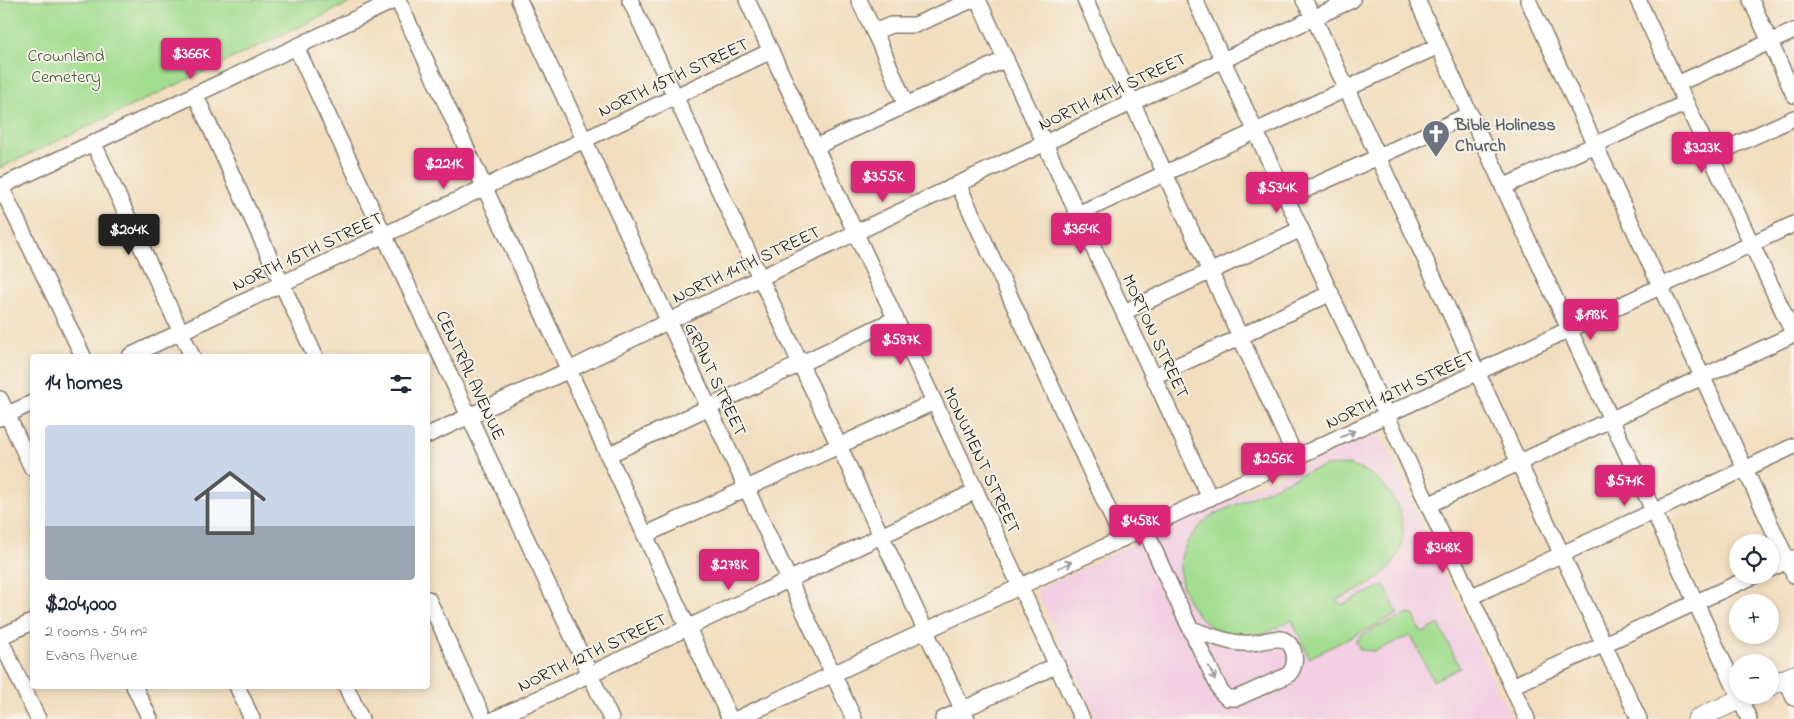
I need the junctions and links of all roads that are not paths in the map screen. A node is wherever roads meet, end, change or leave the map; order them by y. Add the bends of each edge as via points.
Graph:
1 (396, 0) edge
2 (519, 0) edge
3 (630, 0) edge
4 (747, 0) edge
5 (858, 0) edge
6 (972, 0) edge
7 (978, 0) edge
8 (1085, 0) edge
9 (1195, 0) edge
10 (1304, 0) edge
11 (1352, 0) edge
12 (1417, 0) edge
13 (1528, 0) edge
14 (1638, 0) edge
15 (1751, 0) edge
16 (1314, 18) junction
17 (1794, 31) edge
18 (874, 32) junction
19 (1770, 41) junction
20 (1438, 46) junction
21 (296, 47) junction
22 (771, 51) junction
23 (1006, 60) junction
24 (1222, 60) junction
25 (1677, 84) junction
26 (1347, 88) junction
27 (195, 94) junction
28 (1794, 95) edge
29 (675, 97) junction
30 (1132, 102) junction
31 (1686, 103) junction
32 (906, 105) junction
33 (1470, 114) junction
34 (1794, 118) edge
35 (1256, 131) junction
36 (584, 140) junction
37 (93, 142) junction
38 (1045, 143) junction
39 (1595, 145) junction
40 (815, 147) junction
41 (1381, 155) junction
42 (1710, 156) junction
43 (1165, 173) junction
44 (958, 184) junction
45 (1, 187) edge
46 (1503, 187) junction
47 (484, 188) junction
48 (1287, 198) junction
49 (1078, 214) junction
50 (1794, 224) edge
51 (1301, 229) junction
52 (854, 232) junction
53 (384, 235) junction
54 (1751, 244) junction
55 (1210, 271) junction
56 (760, 278) junction
57 (282, 284) junction
58 (1660, 287) junction
59 (1331, 293) junction
60 (1124, 312) junction
61 (895, 319) junction
62 (668, 321) junction
63 (1569, 330) junction
64 (181, 332) junction
65 (1794, 335) edge
66 (1241, 337) junction
67 (81, 354) edge
68 (134, 354) edge
69 (191, 354) edge
70 (314, 354) edge
71 (800, 364) junction
72 (569, 370) junction
73 (1477, 373) junction
74 (1154, 376) junction
75 (1702, 377) junction
76 (0, 399) edge
77 (934, 402) junction
78 (30, 403) edge
79 (709, 407) junction
80 (469, 415) junction
81 (1388, 415) junction
82 (4, 416) edge
83 (1611, 421) junction
84 (430, 434) edge
85 (839, 446) junction
86 (1794, 446) edge
87 (608, 455) junction
88 (1296, 458) junction
89 (1518, 463) junction
90 (30, 464) edge
91 (1745, 469) junction
92 (746, 489) junction
93 (976, 491) junction
94 (1210, 498) junction
95 (1428, 505) junction
96 (1653, 511) junction
97 (1145, 528) junction
98 (645, 536) junction
99 (881, 536) junction
100 (1122, 539) junction
101 (1562, 553) junction
102 (1791, 559) edge
103 (1779, 565) edge
104 (1794, 575) edge
105 (789, 580) junction
106 (1736, 584) edge
107 (1020, 585) junction
108 (1470, 596) junction
109 (1696, 602) junction
110 (430, 603) edge
111 (30, 623) edge
112 (688, 628) junction
113 (1191, 629) junction
114 (926, 630) junction
115 (0, 638) edge
116 (1605, 644) junction
117 (1057, 665) junction
118 (1729, 671) edge
119 (590, 674) junction
120 (833, 674) junction
121 (1783, 680) edge
122 (1512, 686) junction
123 (135, 689) edge
124 (238, 689) edge
125 (347, 689) edge
126 (1794, 698) edge
127 (1729, 702) edge
128 (1744, 704) edge
129 (965, 714) edge
130 (38, 719) edge
131 (150, 719) edge
132 (252, 719) edge
133 (361, 719) edge
134 (484, 719) edge
135 (495, 719) edge
136 (611, 719) edge
137 (730, 719) edge
138 (737, 719) edge
139 (854, 719) edge
140 (943, 719) edge
141 (1082, 719) edge
142 (1528, 719) edge
143 (1639, 719) edge
144 (1697, 719) edge
145 (1749, 719) edge

1 - 21 street
1 - 47 street
2 - 36 street, GRANT STREET
3 - 29 street
4 - 22 street, MONUMENT STREET
5 - 18 street
6 - 18 street via 915,25 891,25
7 - 23 street, MORTON STREET
8 - 30 street
9 - 24 street
10 - 16 street
11 - 16 street, NORTH 14TH STREET
12 - 20 street
13 - 39 street
14 - 25 street
15 - 19 street
16 - 24 street, NORTH 14TH STREET
16 - 26 street
17 - 19 street
18 - 32 street
19 - 25 street
19 - 28 street
20 - 26 street
20 - 33 street
21 - 27 street
21 - 53 street, CENTRAL AVENUE
22 - 29 street, NORTH 15TH STREET
22 - 40 street, MONUMENT STREET
23 - 32 street
23 - 38 street, MORTON STREET
24 - 30 street, NORTH 14TH STREET
24 - 35 street
25 - 31 street
26 - 35 street
26 - 41 street
27 - 37 street
27 - 57 street
29 - 36 street, NORTH 15TH STREET
29 - 56 street
30 - 38 street, NORTH 14TH STREET
30 - 43 street
31 - 39 street
31 - 42 street
32 - 40 street
33 - 41 street
33 - 46 street
34 - 42 street
35 - 43 street
35 - 48 street
36 - 47 street, NORTH 15TH STREET
36 - 62 street, GRANT STREET
37 - 45 street
37 - 64 street
38 - 44 street, NORTH 14TH STREET
38 - 49 street, MORTON STREET
39 - 46 street
39 - 58 street
40 - 52 street, MONUMENT STREET
41 - 48 street
41 - 73 street
42 - 54 street
43 - 49 street
43 - 55 street
44 - 52 street, NORTH 14TH STREET
44 - 100 street
45 - 67 street
46 - 63 street
47 - 53 street, NORTH 15TH STREET
47 - 72 street
48 - 51 street
49 - 60 street, MORTON STREET
50 - 54 street, NORTH 12TH STREET
51 - 55 street
51 - 59 street
52 - 56 street, NORTH 14TH STREET
52 - 61 street, MONUMENT STREET
53 - 57 street, NORTH 15TH STREET
53 - 80 street, CENTRAL AVENUE
54 - 58 street, NORTH 12TH STREET
54 - 65 street
55 - 60 street
55 - 66 street
56 - 62 street, NORTH 14TH STREET
56 - 71 street
57 - 64 street, NORTH 15TH STREET
57 - 70 street
58 - 63 street, NORTH 12TH STREET
58 - 75 street
59 - 66 street
59 - 81 street
60 - 74 street, MORTON STREET
61 - 71 street
61 - 77 street, MONUMENT STREET
62 - 72 street, NORTH 14TH STREET
62 - 79 street, GRANT STREET
63 - 73 street, NORTH 12TH STREET
63 - 83 street
64 - 68 street, NORTH 15TH STREET
64 - 69 street
65 - 75 street
66 - 74 street
66 - 88 street
71 - 79 street
71 - 85 street
72 - 80 street, NORTH 14TH STREET
72 - 87 street
73 - 81 street, NORTH 12TH STREET
73 - 89 street
74 - 94 street, MORTON STREET
75 - 83 street
75 - 91 street
76 - 82 street
77 - 85 street
77 - 93 street, MONUMENT STREET
78 - 82 street
79 - 87 street
79 - 92 street, GRANT STREET
80 - 84 street, NORTH 14TH STREET
80 - 119 street, CENTRAL AVENUE
88 -> 81 street, NORTH 12TH STREET
81 - 95 street
82 - 90 street
83 - 89 street
83 - 96 street
85 - 92 street
85 - 99 street
86 - 91 street
87 - 98 street
88 - 94 street, NORTH 12TH STREET
89 - 95 street
89 - 101 street
91 - 96 street
91 - 102 street
92 - 98 street
92 - 105 street, GRANT STREET
93 - 99 street, NORTH 12TH STREET
93 - 107 street, MONUMENT STREET
94 - 97 street, NORTH 12TH STREET
95 - 108 street
96 - 101 street
96 - 109 street
97 - 100 street, NORTH 12TH STREET
97 - 113 street
98 - 112 street
99 - 105 street, NORTH 12TH STREET
99 - 114 street
107 -> 100 street, NORTH 12TH STREET
101 - 108 street
101 - 116 street
102 - 103 street
102 - 104 street
105 - 112 street, NORTH 12TH STREET
105 - 120 street, GRANT STREET
106 - 109 street
107 - 114 street, NORTH 12TH STREET
107 - 117 street, MONUMENT STREET
108 - 122 street
109 - 116 street
109 - 118 street
110 - 134 street
111 - 115 street
112 - 119 street, NORTH 12TH STREET
112 - 137 street
113 -> 113 street via 1221,692 1227,698 1237,698 1288,675 1294,669 1294,652 1286,641 1230,641
114 - 120 street, NORTH 12TH STREET
114 - 129 street
115 - 130 street
116 - 122 street
116 - 143 street
117 - 129 street
117 - 141 street, MONUMENT STREET
119 - 135 street, NORTH 12TH STREET
119 - 136 street, CENTRAL AVENUE
120 - 138 street, NORTH 12TH STREET
120 - 139 street, GRANT STREET
121 - 126 street
122 - 142 street
123 - 131 street
124 - 132 street
125 - 133 street
127 - 144 main road
128 - 145 street
129 - 140 street

